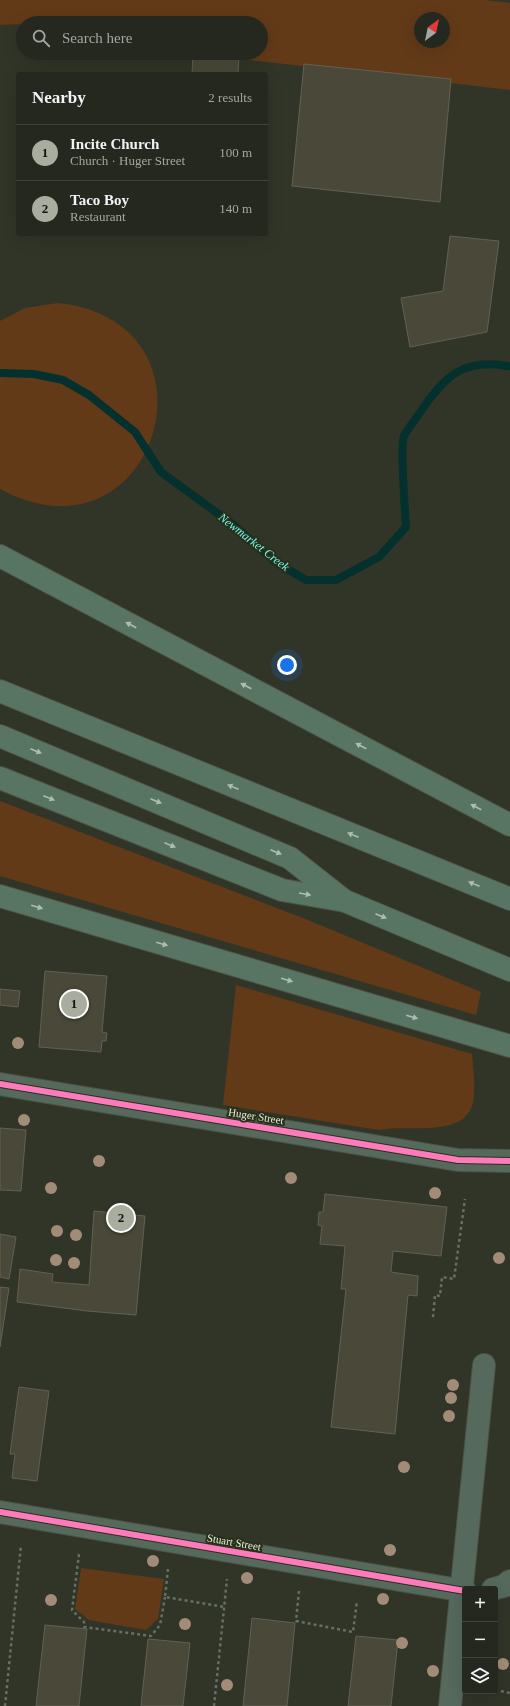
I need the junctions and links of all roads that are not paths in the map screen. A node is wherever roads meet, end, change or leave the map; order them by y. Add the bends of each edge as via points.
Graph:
1 (0, 556) edge
2 (0, 682) edge
3 (0, 691) edge
4 (0, 736) edge
5 (107, 736) junction
6 (0, 778) edge
7 (510, 825) edge
8 (0, 896) edge
9 (510, 899) edge
10 (345, 901) junction
11 (510, 970) edge
12 (510, 1046) edge
13 (0, 1084) edge
14 (510, 1162) edge
15 (484, 1365) dead end
16 (0, 1512) edge
17 (510, 1581) edge
18 (464, 1586) edge
19 (498, 1588) edge
20 (462, 1591) edge
21 (462, 1607) edge
22 (450, 1706) edge

7 -> 1 highway
2 - 5 highway
3 - 5 highway
4 -> 10 highway via 290,858
9 -> 5 highway
6 -> 10 highway via 282,890
8 -> 12 highway
10 -> 11 highway
13 - 14 street, Huger Street via 458,1160
15 - 18 street
16 - 20 street, Stuart Street
17 - 19 street
21 - 22 street

